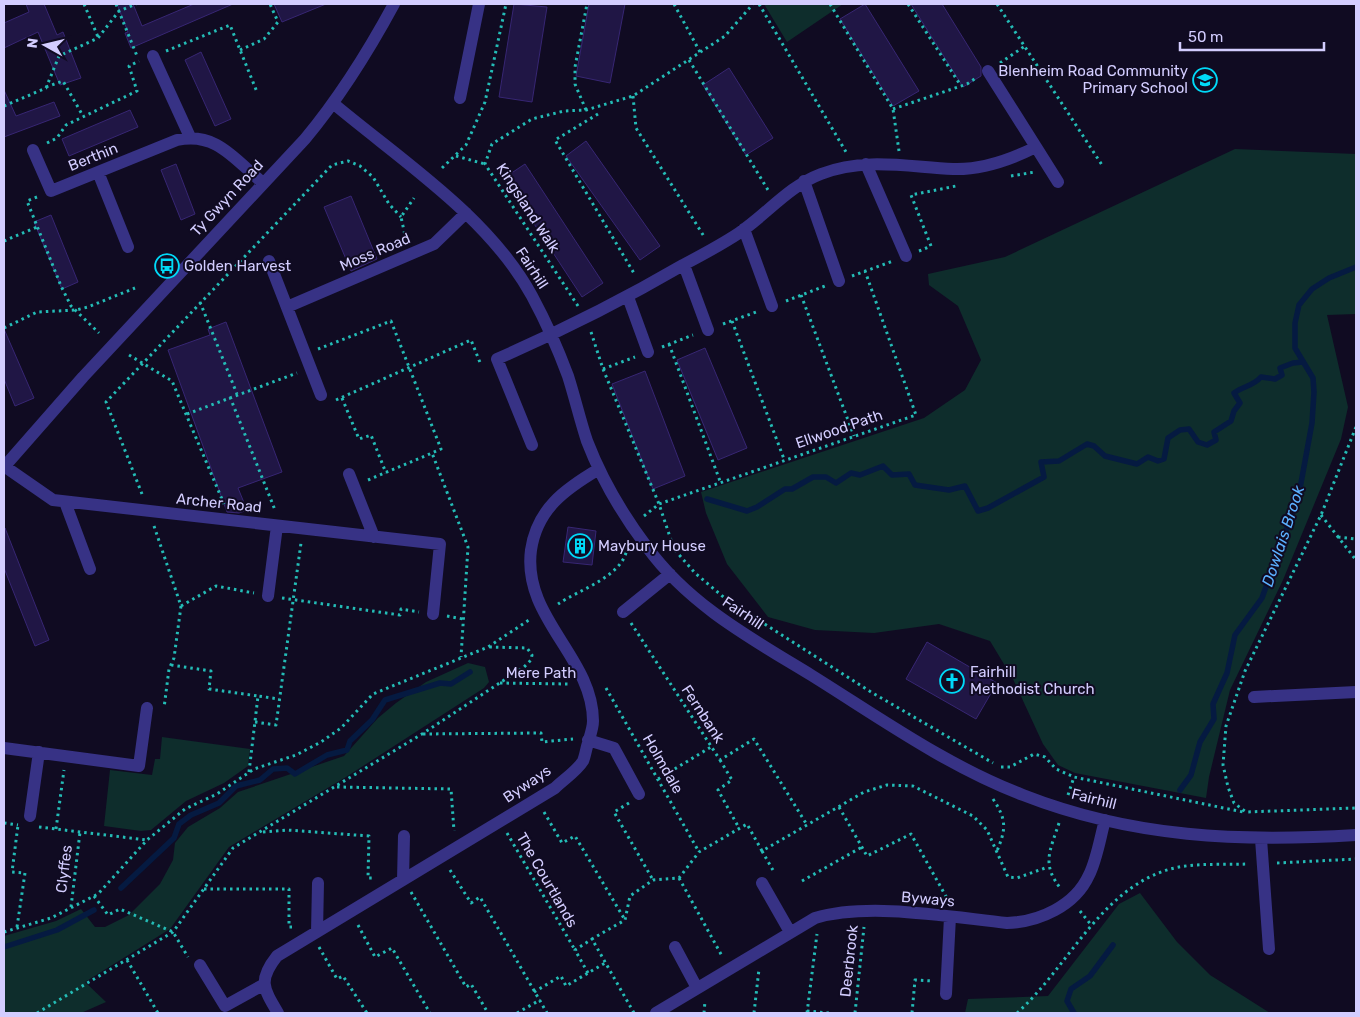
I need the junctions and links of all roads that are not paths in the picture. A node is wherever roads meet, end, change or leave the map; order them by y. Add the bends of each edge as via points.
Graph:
1 (394, 4) edge
2 (479, 4) edge
3 (153, 56) dead end
4 (988, 71) road end
5 (460, 98) dead end
6 (334, 104) junction
7 (190, 138) junction
8 (1036, 147) junction
9 (34, 150) dead end
10 (860, 165) junction
11 (98, 172) junction
12 (804, 181) junction
13 (1058, 182) dead end
14 (263, 183) junction
15 (466, 213) junction
16 (744, 229) junction
17 (128, 247) dead end
18 (906, 256) dead end
19 (270, 261) dead end
20 (684, 265) junction
21 (838, 281) dead end
22 (628, 297) junction
23 (772, 306) dead end
24 (287, 307) junction
25 (708, 330) dead end
26 (552, 335) junction
27 (648, 352) dead end
28 (320, 394) road end
29 (532, 445) dead end
30 (4, 466) edge
31 (599, 469) junction
32 (352, 480) road end
33 (65, 502) junction
34 (277, 526) junction
35 (374, 537) junction
36 (90, 569) dead end
37 (670, 574) junction
38 (268, 596) road end
39 (623, 612) road end
40 (433, 614) road end
41 (1356, 692) edge
42 (1254, 698) dead end
43 (147, 708) road end
44 (589, 739) junction
45 (4, 748) edge
46 (39, 752) junction
47 (638, 796) road end
48 (1105, 820) junction
49 (31, 823) road end
50 (1356, 835) edge
51 (404, 836) dead end
52 (1261, 839) junction
53 (403, 880) junction
54 (318, 883) dead end
55 (762, 883) dead end
56 (954, 917) junction
57 (790, 932) junction
58 (315, 934) junction
59 (674, 947) dead end
60 (1269, 949) dead end
61 (200, 965) road end
62 (263, 985) junction
63 (696, 988) junction
64 (946, 994) dead end
65 (278, 1013) edge
66 (656, 1013) edge

1 - 6 street, Ty Gwyn Road
2 - 5 street
3 - 7 street
4 - 8 street
6 - 14 street, Ty Gwyn Road
6 - 15 street, Fairhill
7 - 11 street, Berthin
7 - 14 street, Berthin via 216,142
8 - 10 street via 1010,160 954,169 901,164
8 - 13 street
9 - 11 street, Berthin via 51,192
10 - 12 street
10 - 18 street
11 - 17 street
12 - 16 street
12 - 21 street
14 - 30 street, Ty Gwyn Road
15 - 24 street, Moss Road via 434,244
15 - 26 street, Fairhill via 494,240 512,264
16 - 20 street
16 - 23 street
19 - 24 street
20 - 22 street
20 - 25 street
22 - 26 street
22 - 27 street
24 - 28 street
26 - 29 street via 497,359
26 - 31 street, Fairhill
30 - 33 street, Archer Road via 34,489 53,500
31 - 37 street, Fairhill via 615,501
31 - 44 street, Byways via 551,503 534,534 530,561 531,583 538,603 589,693 594,722
32 - 35 street
33 - 34 street, Archer Road
33 - 36 street
34 - 35 street, Archer Road
34 - 38 street
35 - 40 street, Archer Road via 440,544
37 - 39 street
37 - 48 street, Fairhill via 722,620 873,715 960,765 1022,795
41 - 42 street
43 - 46 street via 139,766
44 - 47 street via 614,748
44 - 53 street, Byways via 582,762 555,788
45 - 46 street
46 - 49 street
48 - 52 street, Fairhill via 1181,834
48 - 56 street, Byways via 1089,876 1075,895 1058,908 1025,923
50 - 52 street, Fairhill
51 - 53 street
52 - 60 street
53 - 58 street, Byways
54 - 58 street
55 - 57 street
56 - 57 street, Byways via 837,911
56 - 64 street
57 - 63 street, Byways
58 - 62 street, Byways via 278,956 266,970
59 - 63 street
61 - 62 street via 225,1006
62 - 65 street
63 - 66 street, Byways

